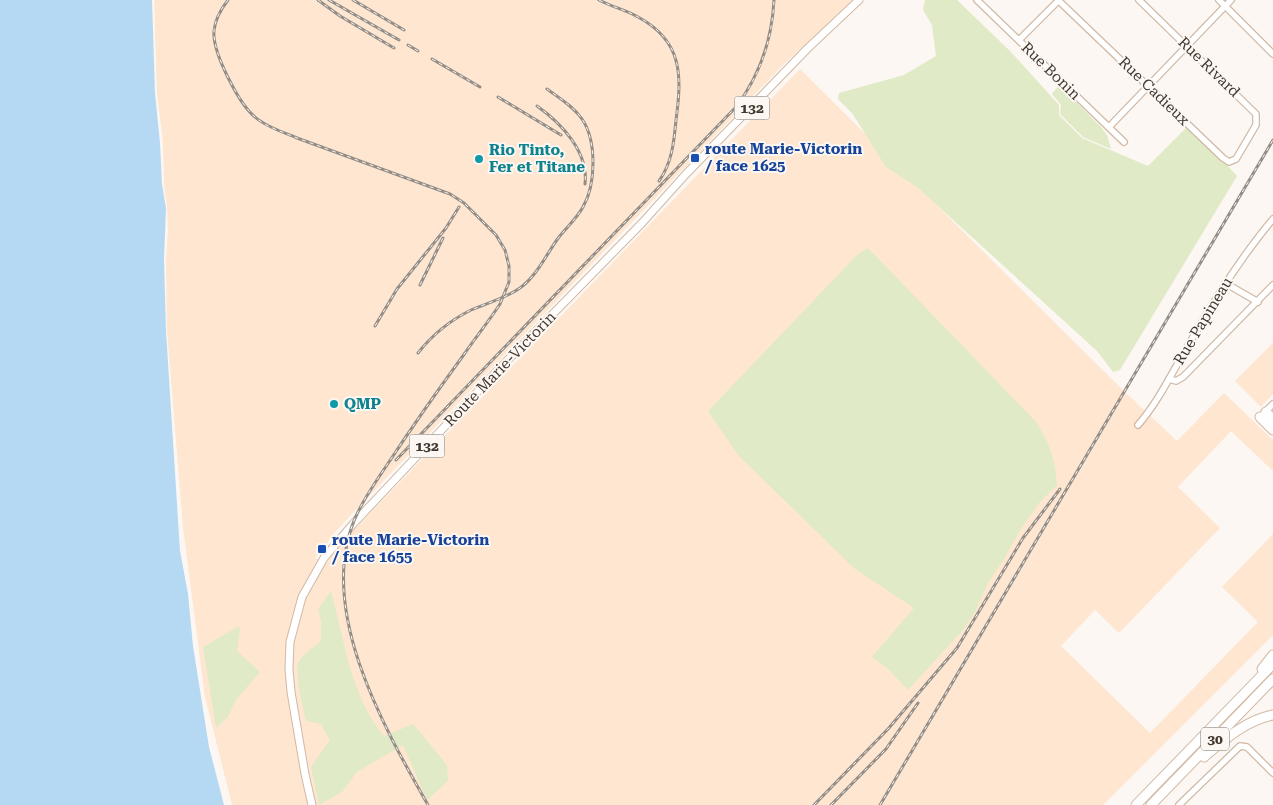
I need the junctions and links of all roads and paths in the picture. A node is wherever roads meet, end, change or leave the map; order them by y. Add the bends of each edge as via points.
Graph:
1 (859, 0) edge
2 (978, 0) edge
3 (1059, 0) edge
4 (1139, 0) edge
5 (1219, 0) edge
6 (1231, 0) edge
7 (1225, 6) junction
8 (1019, 40) junction
9 (1188, 47) junction
10 (1273, 54) edge
11 (1149, 86) junction
12 (1109, 127) junction
13 (1246, 141) joint
14 (1124, 142) dead end
15 (1273, 220) edge
16 (1225, 283) junction
17 (1273, 285) edge
18 (1258, 302) junction
19 (1169, 380) junction
20 (1273, 404) edge
21 (1263, 414) junction
22 (1273, 419) edge
23 (1138, 426) dead end
24 (1273, 430) edge
25 (1273, 655) edge
26 (1273, 664) edge
27 (1273, 679) edge
28 (1273, 715) edge
29 (1222, 717) junction
30 (1273, 773) edge
31 (1154, 802) edge
32 (312, 805) edge
33 (1136, 805) edge
34 (1179, 805) edge

1 - 32 main road, Route Marie-Victorin / 132 via 686,174 324,558 302,597 290,642 291,692
2 - 8 street, Rue Bonin
3 - 8 street
3 - 11 street, Rue Cadieux
4 - 9 street, Rue Rivard
5 - 7 street
6 - 7 street
7 - 9 street
7 - 10 street
8 - 12 street, Rue Bonin
9 - 11 street
9 - 13 street, Rue Rivard via 1256,114 1256,125
11 - 12 street
11 - 13 street, Rue Cadieux via 1229,162 1236,159
12 - 14 street, Rue Bonin
15 - 16 street, Rue Papineau
16 - 18 street
16 - 19 street, Rue Papineau
17 - 18 street
18 - 19 street via 1183,377
19 - 23 street, Rue Papineau
20 - 21 street
21 - 22 highway
21 - 24 highway
25 - 29 highway
26 - 29 highway, 30
27 - 31 highway, 30
28 - 31 highway via 1234,732
29 - 33 highway, 30
30 - 34 street via 1247,747 1240,746

